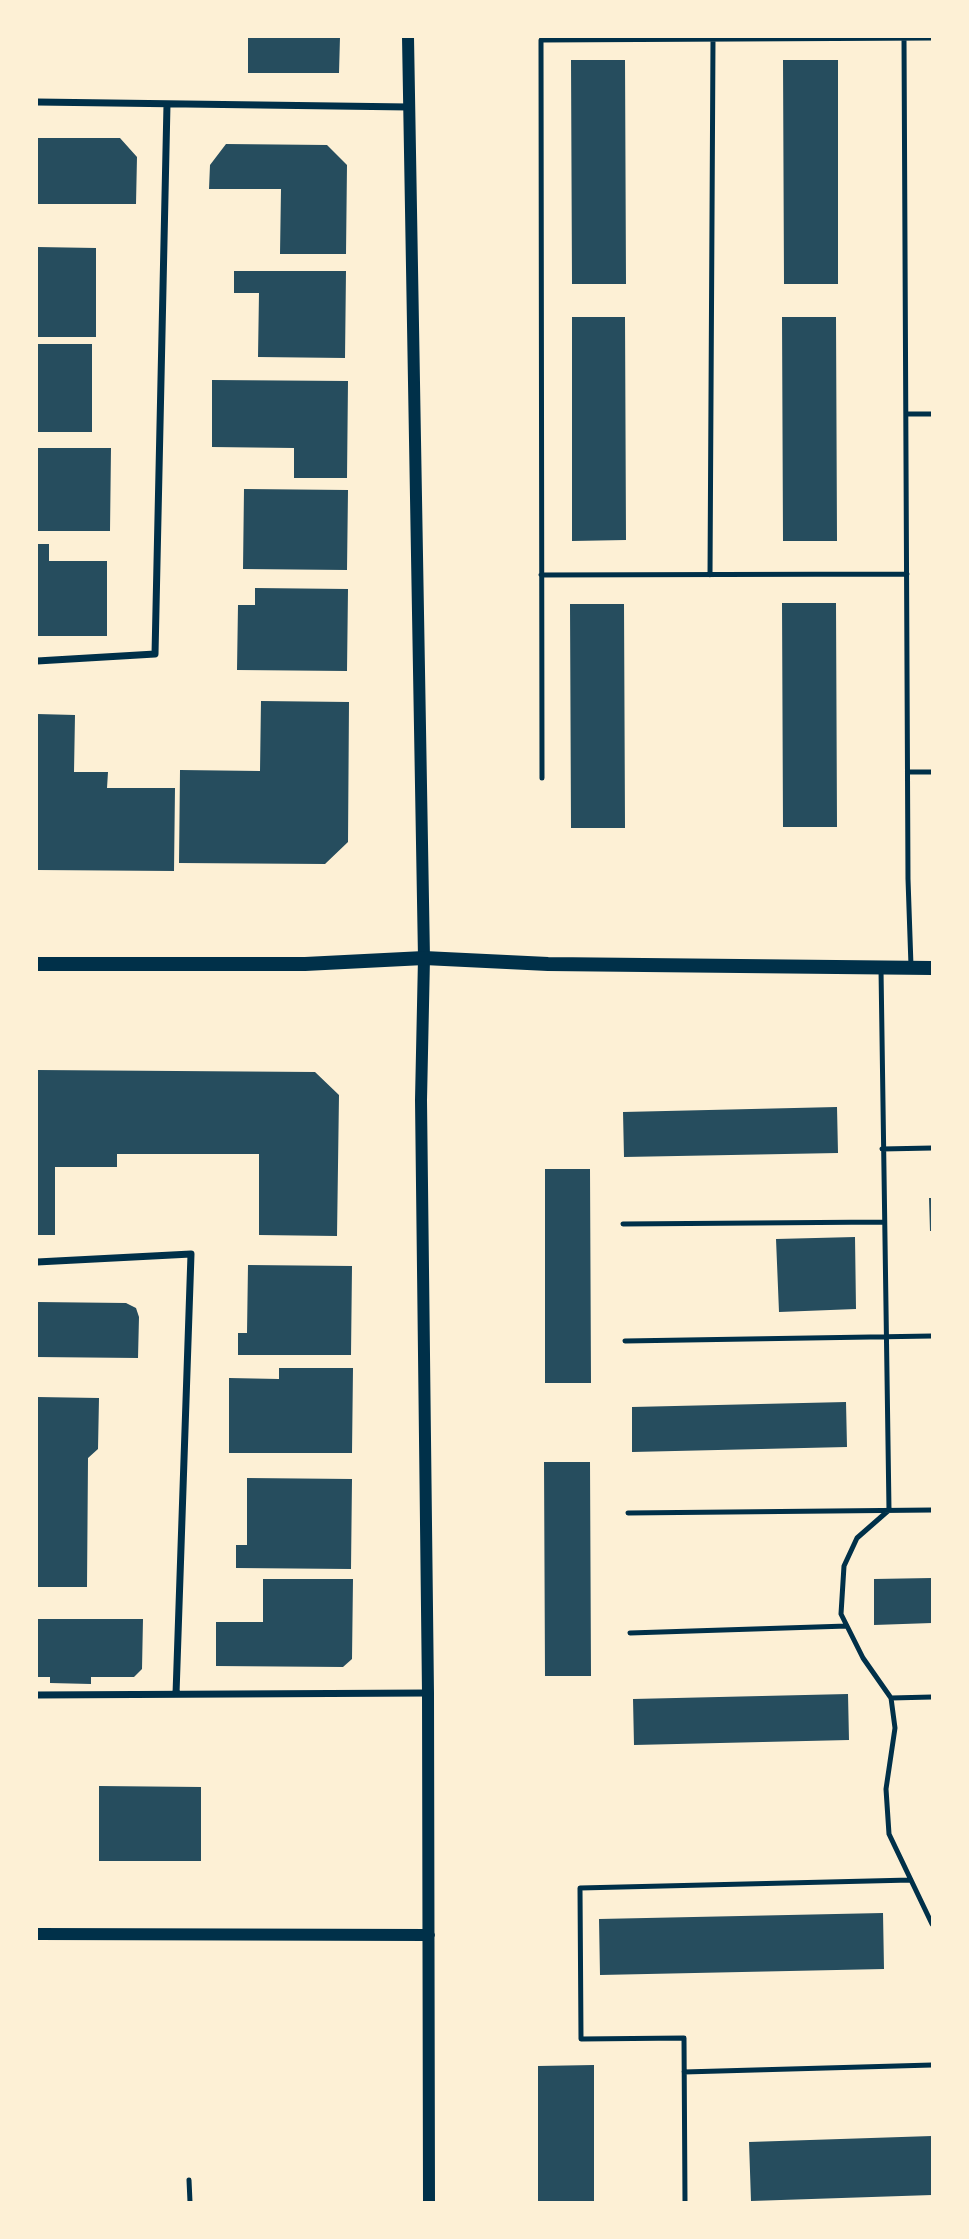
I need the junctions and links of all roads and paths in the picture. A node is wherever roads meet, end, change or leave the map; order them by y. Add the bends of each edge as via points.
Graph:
1 (408, 37) edge
2 (904, 38) junction
3 (932, 38) edge
4 (713, 39) junction
5 (37, 102) edge
6 (167, 104) junction
7 (409, 107) junction
8 (906, 414) junction
9 (932, 414) edge
10 (906, 574) junction
11 (541, 575) junction
12 (710, 575) junction
13 (37, 661) edge
14 (908, 772) junction
15 (932, 772) edge
16 (542, 778) dead end
17 (424, 958) junction
18 (37, 964) edge
19 (881, 968) junction
20 (911, 968) junction
21 (932, 968) edge
22 (932, 1148) edge
23 (882, 1149) junction
24 (884, 1222) junction
25 (623, 1224) dead end
26 (37, 1262) edge
27 (932, 1336) edge
28 (886, 1337) junction
29 (625, 1341) dead end
30 (889, 1510) junction
31 (932, 1510) edge
32 (628, 1513) dead end
33 (847, 1626) junction
34 (630, 1633) dead end
35 (428, 1693) junction
36 (176, 1694) junction
37 (37, 1695) edge
38 (932, 1697) edge
39 (891, 1698) junction
40 (911, 1880) junction
41 (932, 1924) edge
42 (37, 1934) edge
43 (429, 1935) junction
44 (932, 2066) edge
45 (684, 2072) junction
46 (189, 2180) dead end
47 (190, 2202) edge
48 (429, 2202) edge
49 (685, 2202) edge

1 - 7 street
2 - 3 lane
2 - 4 lane
2 - 8 lane
4 - 11 lane via 541,40
4 - 12 lane
5 - 6 street
6 - 7 street
6 - 13 street via 155,654
7 - 17 street
8 - 9 lane
8 - 10 lane
10 - 12 lane
10 - 14 lane
11 - 12 lane
11 - 16 lane
14 - 15 lane
14 - 20 lane
17 - 18 main road via 305,964
17 - 19 main road
17 - 35 street via 421,1100
19 - 20 main road
19 - 23 lane
20 - 21 main road
22 - 23 lane
23 - 24 lane
24 - 25 lane
24 - 28 lane
26 - 36 street via 191,1254
27 - 28 lane
28 - 29 lane
28 - 30 lane
30 - 31 lane
30 - 32 lane
30 - 33 lane via 858,1538 844,1566 841,1614
33 - 34 lane
33 - 39 lane
35 - 36 street
35 - 43 street
36 - 37 street
38 - 39 lane
39 - 40 lane via 895,1728 886,1788 889,1834
40 - 41 lane
40 - 45 lane via 580,1888 581,2039 684,2038
42 - 43 street
43 - 48 street
44 - 45 lane
45 - 49 lane
46 - 47 lane

